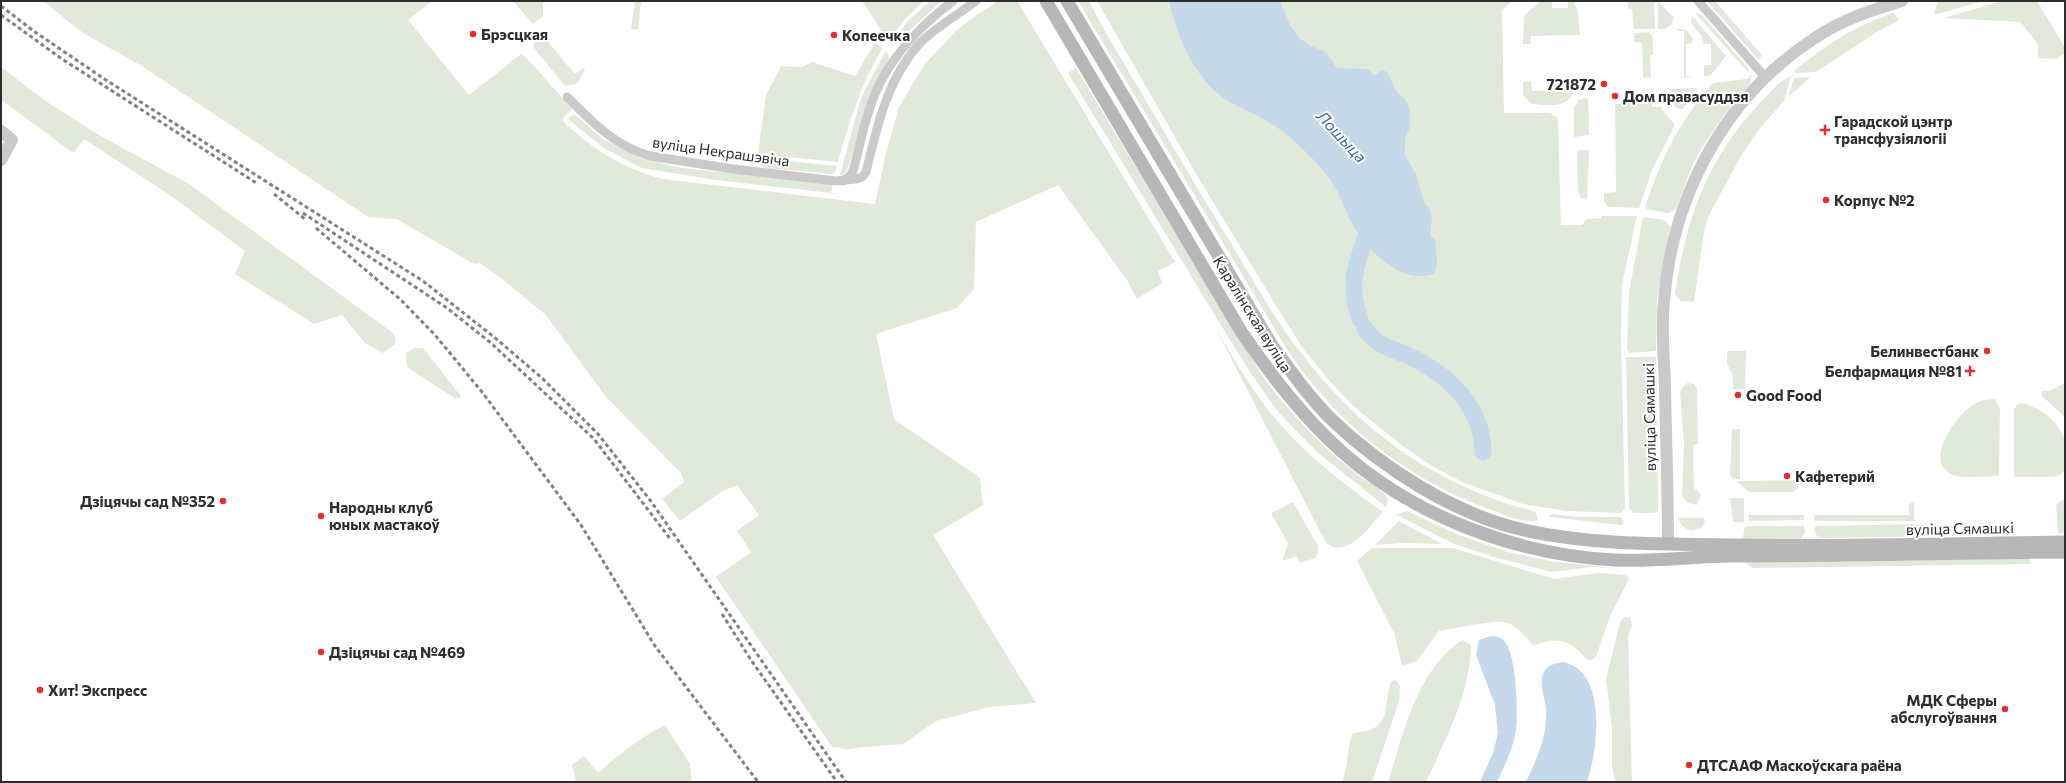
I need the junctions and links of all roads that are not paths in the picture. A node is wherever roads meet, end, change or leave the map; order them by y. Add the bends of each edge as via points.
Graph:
1 (953, 1) edge
2 (976, 1) edge
3 (1067, 1) edge
4 (1698, 1) edge
5 (1902, 1) edge
6 (1046, 3) edge
7 (1765, 77) junction
8 (568, 97) dead end
9 (4, 136) edge
10 (1, 160) edge
11 (843, 181) junction
12 (1201, 226) junction
13 (1185, 235) junction
14 (2065, 542) edge
15 (1668, 544) junction
16 (2065, 552) edge
17 (1668, 558) junction

1 - 11 street via 939,11 898,52 875,95 854,168 851,175
2 - 11 street, вуліца Некрашэвіча via 922,41 904,64 883,107 866,172 862,177
3 - 12 main road, Каралінская вуліца
4 - 7 street
5 - 7 street, вуліца Сямашкі via 1864,13 1816,37
6 - 13 main road, Каралінская вуліца
7 - 15 street, вуліца Сямашкі via 1743,101 1708,152 1685,202 1671,249 1663,321
8 - 11 street, вуліца Некрашэвіча via 600,130 636,152 665,160
9 - 10 street
12 - 13 main road via 1196,235
12 - 15 main road, Каралінская вуліца via 1271,344 1300,384 1330,418 1370,453 1431,493 1506,525 1540,533 1607,542
13 - 17 main road, Каралінская вуліца via 1242,333 1270,374 1315,426 1376,478 1434,512 1507,542 1590,557 1621,560
14 - 15 main road, вуліца Сямашкі via 1812,546
15 - 17 main road
16 - 17 main road, вуліца Сямашкі

